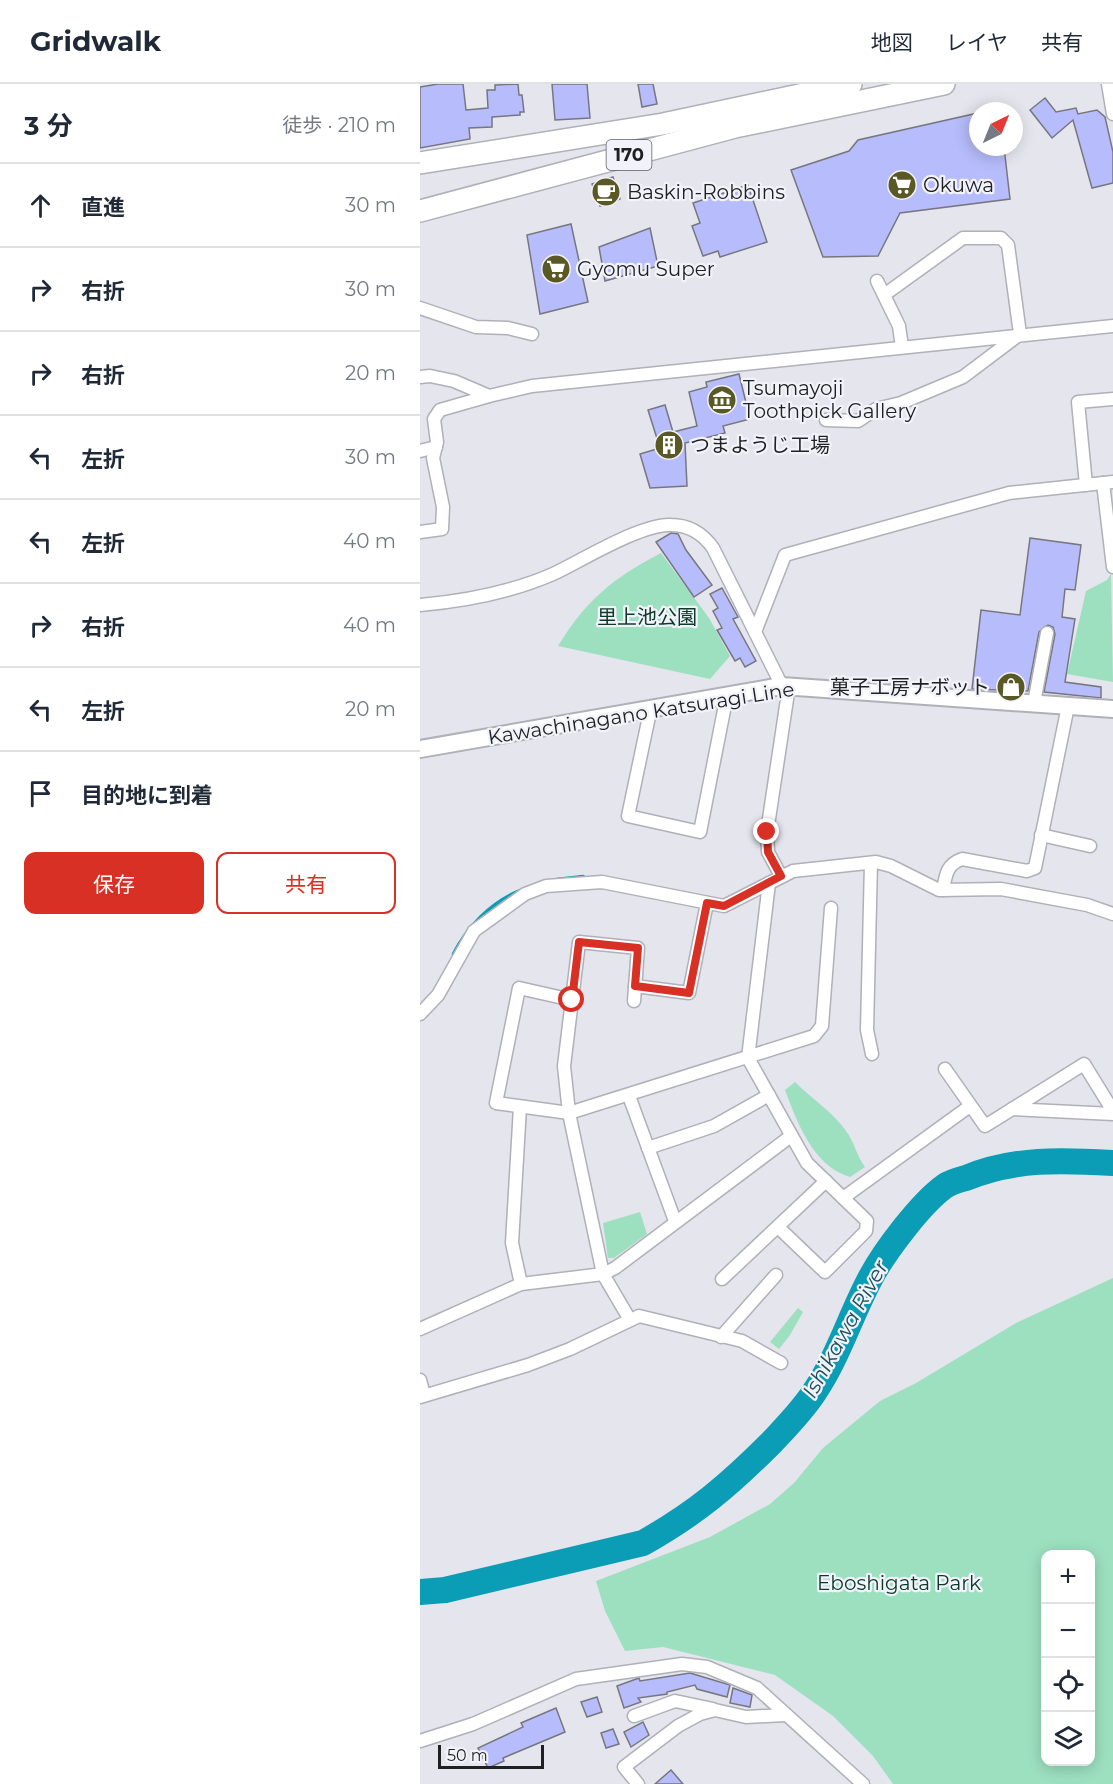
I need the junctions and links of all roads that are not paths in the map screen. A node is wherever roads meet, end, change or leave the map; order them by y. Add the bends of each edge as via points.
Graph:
1 (944, 84) edge
2 (1108, 84) edge
3 (840, 90) edge
4 (1113, 114) edge
5 (420, 163) edge
6 (420, 211) edge
7 (878, 281) dead end
8 (884, 295) junction
9 (420, 309) edge
10 (1113, 326) edge
11 (532, 334) dead end
12 (1020, 334) junction
13 (902, 347) junction
14 (420, 377) edge
15 (489, 396) junction
16 (1113, 399) edge
17 (826, 420) dead end
18 (436, 447) junction
19 (420, 451) edge
20 (1108, 483) edge
21 (1086, 485) junction
22 (420, 532) edge
23 (1113, 567) edge
24 (420, 605) edge
25 (755, 632) junction
26 (1047, 633) dead end
27 (786, 686) junction
28 (727, 695) junction
29 (1034, 703) junction
30 (1068, 706) junction
31 (651, 707) junction
32 (1113, 709) edge
33 (420, 748) edge
34 (1041, 835) junction
35 (1090, 846) dead end
36 (871, 863) junction
37 (781, 876) junction
38 (769, 883) junction
39 (944, 890) junction
40 (707, 903) junction
41 (831, 908) dead end
42 (1113, 914) edge
43 (635, 986) junction
44 (572, 1000) junction
45 (634, 1001) dead end
46 (420, 1014) edge
47 (872, 1054) dead end
48 (748, 1058) junction
49 (945, 1070) dead end
50 (769, 1095) junction
51 (628, 1096) junction
52 (970, 1106) junction
53 (520, 1107) junction
54 (1012, 1109) junction
55 (1113, 1112) edge
56 (569, 1113) junction
57 (791, 1136) junction
58 (648, 1148) junction
59 (826, 1181) junction
60 (843, 1198) junction
61 (675, 1221) junction
62 (779, 1228) junction
63 (603, 1274) junction
64 (776, 1275) dead end
65 (722, 1280) dead end
66 (521, 1284) junction
67 (630, 1320) junction
68 (420, 1329) edge
69 (721, 1337) junction
70 (781, 1363) dead end
71 (420, 1380) edge
72 (422, 1396) edge
73 (715, 1710) junction
74 (785, 1715) junction
75 (634, 1716) dead end
76 (420, 1741) edge
77 (638, 1784) edge
78 (863, 1784) edge

1 - 3 highway, 170
2 - 4 street
3 - 5 highway, 170 via 663,124
3 - 6 highway, 170 via 735,127
7 - 8 street
8 - 12 street via 963,238 1001,238 1008,245
8 - 13 street via 900,326
9 - 11 street via 476,327
10 - 12 street
12 - 13 street
12 - 17 street via 963,376 902,403 876,409 858,421
13 - 15 street via 532,386
14 - 15 street via 454,381
15 - 18 street via 440,410 434,419
16 - 21 street via 1078,402
18 - 19 street
18 - 22 street via 433,458 443,507 442,529
20 - 21 street
20 - 23 street
21 - 25 street via 1009,493 785,555
24 - 25 street via 494,594 669,524 704,536
25 - 27 street
26 - 29 street
27 - 28 main road, Kawachinagano Katsuragi Line
27 - 29 main road, Kawachinagano Katsuragi Line
27 - 37 street via 767,832 768,852
28 - 31 main road, Kawachinagano Katsuragi Line
28 - 31 street via 700,832 627,816
29 - 30 main road, Kawachinagano Katsuragi Line
30 - 32 main road, Kawachinagano Katsuragi Line
30 - 34 street
31 - 33 main road, Kawachinagano Katsuragi Line
34 - 35 street
34 - 39 street via 1035,868 1027,871 962,859 946,870
36 - 37 street via 793,871
36 - 39 street via 891,866
36 - 47 street via 867,1030
37 - 38 street
38 - 40 street via 724,906
38 - 48 street
39 - 42 street via 1001,889 1087,905
40 - 43 street via 689,993
40 - 46 street via 602,882 546,886 525,894 474,931 438,995
41 - 48 street via 822,1026 814,1036
43 - 44 street via 638,948 579,942
43 - 45 street
44 - 53 street via 519,988 496,1103
44 - 56 street via 564,1066
48 - 50 street
48 - 51 street
49 - 52 street
50 - 57 street
50 - 58 street via 714,1126
51 - 56 street
51 - 58 street
52 - 54 street via 985,1126
52 - 60 street
53 - 56 street
53 - 66 street via 512,1243
54 - 55 street
54 - 55 street via 1084,1064
56 - 63 street
57 - 59 street via 807,1163
57 - 61 street
58 - 61 street
59 - 60 street
59 - 62 street
60 - 62 street via 867,1221 866,1231 825,1272
61 - 63 street
62 - 65 street
63 - 66 street
63 - 67 street
64 - 69 street
66 - 68 street
67 - 69 street via 639,1316 653,1318
67 - 72 street via 528,1365
69 - 70 street via 742,1341
71 - 72 street
73 - 74 street via 746,1718
73 - 75 street via 675,1701
73 - 77 street via 678,1726 624,1767
74 - 76 street via 757,1688 736,1677 707,1667 658,1666 576,1679 473,1724
74 - 78 street

